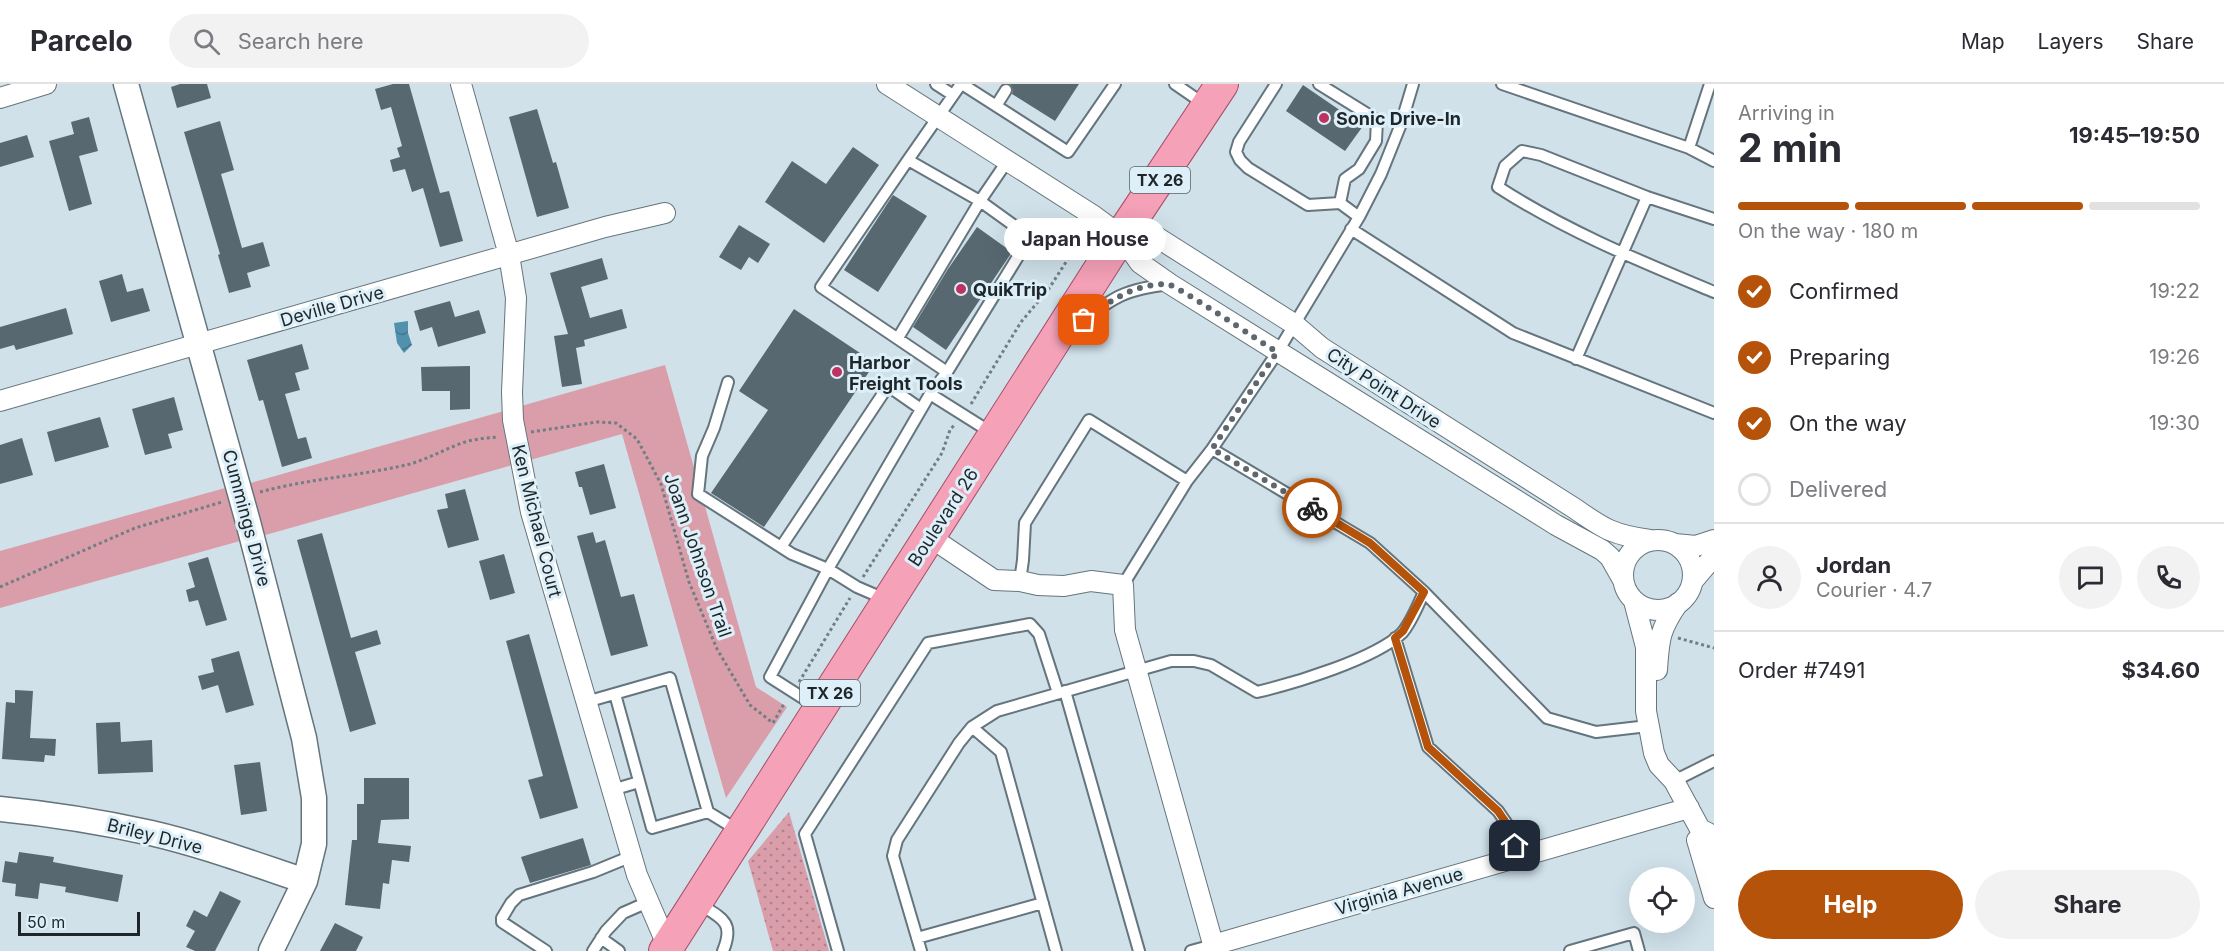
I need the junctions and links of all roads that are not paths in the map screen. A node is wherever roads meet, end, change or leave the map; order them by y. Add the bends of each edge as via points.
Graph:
1 (46, 84) edge
2 (126, 84) edge
3 (460, 84) edge
4 (887, 84) edge
5 (936, 84) edge
6 (961, 84) edge
7 (1114, 84) edge
8 (1174, 84) edge
9 (1276, 84) edge
10 (1319, 84) edge
11 (1413, 84) edge
12 (1502, 84) edge
13 (1710, 84) edge
14 (1006, 90) dead end
15 (953, 95) junction
16 (1215, 95) edge
17 (0, 98) edge
18 (996, 106) junction
19 (938, 118) junction
20 (1689, 148) junction
21 (908, 160) junction
22 (1008, 160) junction
23 (1714, 161) edge
24 (1647, 197) junction
25 (980, 201) junction
26 (1340, 203) junction
27 (665, 213) dead end
28 (1359, 217) junction
29 (1714, 219) edge
30 (1351, 229) junction
31 (1121, 236) junction
32 (1622, 254) junction
33 (509, 255) junction
34 (1170, 284) junction
35 (1714, 292) edge
36 (1294, 324) junction
37 (898, 338) junction
38 (1055, 342) junction
39 (199, 344) junction
40 (1277, 352) junction
41 (1576, 359) junction
42 (948, 372) junction
43 (728, 382) dead end
44 (930, 394) junction
45 (0, 400) edge
46 (921, 409) junction
47 (1714, 413) edge
48 (995, 435) junction
49 (1212, 449) junction
50 (1186, 481) junction
51 (930, 537) junction
52 (1650, 540) junction
53 (1714, 540) edge
54 (1675, 544) junction
55 (781, 547) junction
56 (1714, 556) edge
57 (828, 569) junction
58 (1623, 580) junction
59 (1020, 581) junction
60 (1692, 582) junction
61 (1123, 585) junction
62 (1424, 592) junction
63 (890, 600) junction
64 (1635, 601) junction
65 (1678, 603) junction
66 (1395, 638) junction
67 (1136, 670) junction
68 (1061, 692) junction
69 (615, 694) junction
70 (586, 702) junction
71 (820, 709) junction
72 (1648, 726) junction
73 (972, 727) junction
74 (1714, 761) edge
75 (1673, 778) junction
76 (639, 782) junction
77 (612, 790) junction
78 (0, 808) edge
79 (1689, 808) junction
80 (708, 812) junction
81 (1700, 829) junction
82 (741, 832) junction
83 (1714, 855) edge
84 (632, 856) junction
85 (1518, 857) junction
86 (305, 881) junction
87 (1714, 898) edge
88 (648, 902) junction
89 (696, 903) junction
90 (1043, 903) junction
91 (602, 938) junction
92 (917, 938) junction
93 (1214, 948) edge
94 (667, 949) edge
95 (271, 951) edge
96 (546, 951) edge
97 (593, 951) edge
98 (619, 951) edge
99 (723, 951) edge
100 (838, 951) edge
101 (921, 951) edge
102 (1056, 951) edge
103 (1139, 951) edge
104 (1191, 951) edge
105 (1570, 951) edge
106 (1639, 951) edge

1 - 17 street
2 - 39 street, Cummings Drive
3 - 33 street, Ken Michael Court
4 - 19 street, City Point Drive
5 - 15 lane
6 - 15 lane
6 - 18 lane
7 - 18 lane via 1068,152
8 - 16 lane
9 - 26 lane via 1239,142 1236,152 1240,160 1308,205
10 - 26 lane via 1377,120 1376,141 1359,169 1345,179
11 - 28 lane via 1381,174
12 - 20 lane
13 - 20 lane
14 - 18 lane
15 - 19 lane
16 - 31 main road, Boulevard 26 / TX 26
19 - 21 lane
19 - 22 street, City Point Drive
20 - 23 lane
21 - 25 lane
21 - 37 lane via 822,287
22 - 25 lane
22 - 31 street, City Point Drive
24 - 29 lane
24 - 32 lane
24 - 32 lane via 1541,155 1522,151 1505,166 1498,187 1534,210
25 - 37 lane
25 - 42 lane via 1030,237
26 - 28 lane
27 - 33 street, Deville Drive
28 - 30 lane
30 - 36 lane
30 - 41 lane via 1513,333
31 - 34 street, City Point Drive via 1140,263
31 - 36 street, City Point Drive via 1155,236
31 - 38 main road, Boulevard 26 / TX 26
32 - 35 lane
32 - 41 lane
33 - 39 street, Deville Drive
33 - 70 street, Ken Michael Court via 516,298 512,392 518,450 531,512
34 - 38 lane via 1141,287 1116,296
34 - 40 street, City Point Drive
36 - 40 lane
36 - 52 street, City Point Drive via 1322,348 1602,528
37 - 42 lane
38 - 48 main road, Boulevard 26 / TX 26
39 - 45 street, Deville Drive
39 - 86 street, Cummings Drive via 304,738 314,798 314,844
40 - 49 lane
40 - 58 street, City Point Drive via 1602,550
41 - 47 lane
42 - 44 lane
43 - 55 lane via 702,456 699,494
44 - 46 lane
44 - 48 lane
46 - 55 lane via 888,386
46 - 57 lane
48 - 51 main road, Boulevard 26 / TX 26
49 - 50 lane
49 - 62 lane via 1370,543
50 - 59 lane via 1089,420 1025,523
50 - 61 lane
51 - 59 street via 994,580
51 - 63 main road, Boulevard 26 / TX 26
52 - 54 street
52 - 58 street via 1629,555
53 - 54 street via 1695,546
54 - 60 street via 1690,561
55 - 57 lane
56 - 60 street
57 - 63 lane via 857,587
57 - 71 lane via 770,677
58 - 64 street
59 - 61 street via 1038,585 1091,581
60 - 65 street
61 - 67 street via 1125,630
62 - 66 lane via 1403,631
62 - 72 lane via 1547,718 1596,732
63 - 71 main road, Boulevard 26 / TX 26
64 - 65 street via 1656,609
64 - 72 street via 1646,647
65 - 75 street via 1660,636 1657,677 1660,728
66 - 67 lane via 1384,647 1325,671 1257,692 1211,665 1171,661
66 - 85 lane via 1428,747 1498,811 1511,830
67 - 68 lane
67 - 93 street
68 - 73 lane via 997,711
68 - 100 lane via 1039,634 1030,624 928,643 805,834
68 - 103 lane
69 - 70 lane
69 - 76 lane
69 - 80 lane via 670,678
70 - 77 street, Ken Michael Court
71 - 82 main road, Boulevard 26 / TX 26
72 - 75 street via 1659,765
73 - 90 lane via 1001,752
73 - 92 lane via 897,840 893,856
74 - 75 lane
75 - 79 street
76 - 77 lane
76 - 80 lane via 652,828
77 - 84 street, Ken Michael Court
78 - 86 street, Briley Drive via 152,833
79 - 81 street
79 - 85 street, Virginia Avenue
80 - 82 lane
81 - 83 street via 1708,833
81 - 87 street via 1696,838
82 - 89 main road, Boulevard 26 / TX 26
84 - 88 street, Ken Michael Court
84 - 96 lane via 519,895 511,903 502,922
85 - 93 street, Virginia Avenue
86 - 95 street, Cummings Drive
88 - 91 lane via 623,913
88 - 94 street, Ken Michael Court
89 - 94 main road, Boulevard 26 / TX 26
89 - 99 lane via 722,918 727,926
90 - 92 lane
90 - 102 lane
91 - 97 lane
91 - 98 lane
92 - 101 lane
93 - 104 lane
105 - 106 lane via 1634,933

